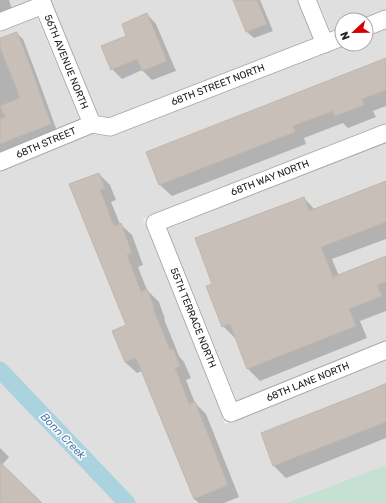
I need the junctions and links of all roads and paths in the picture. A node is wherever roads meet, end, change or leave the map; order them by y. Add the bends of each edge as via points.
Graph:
1 (307, 0) edge
2 (42, 3) edge
3 (386, 19) edge
4 (0, 22) edge
5 (374, 24) edge
6 (334, 40) edge
7 (325, 44) junction
8 (92, 124) junction
9 (386, 133) edge
10 (0, 162) edge
11 (155, 223) joint
12 (386, 350) edge
13 (231, 413) joint

1 - 7 street
2 - 4 street
2 - 8 street, 56TH AVENUE NORTH
3 - 5 street
6 - 7 street, 68TH STREET NORTH
7 - 8 street, 68TH STREET NORTH via 110,127
8 - 10 street, 68TH STREET
9 - 11 street, 68TH WAY NORTH
11 - 13 street, 55TH TERRACE NORTH
12 - 13 street, 68TH LANE NORTH

